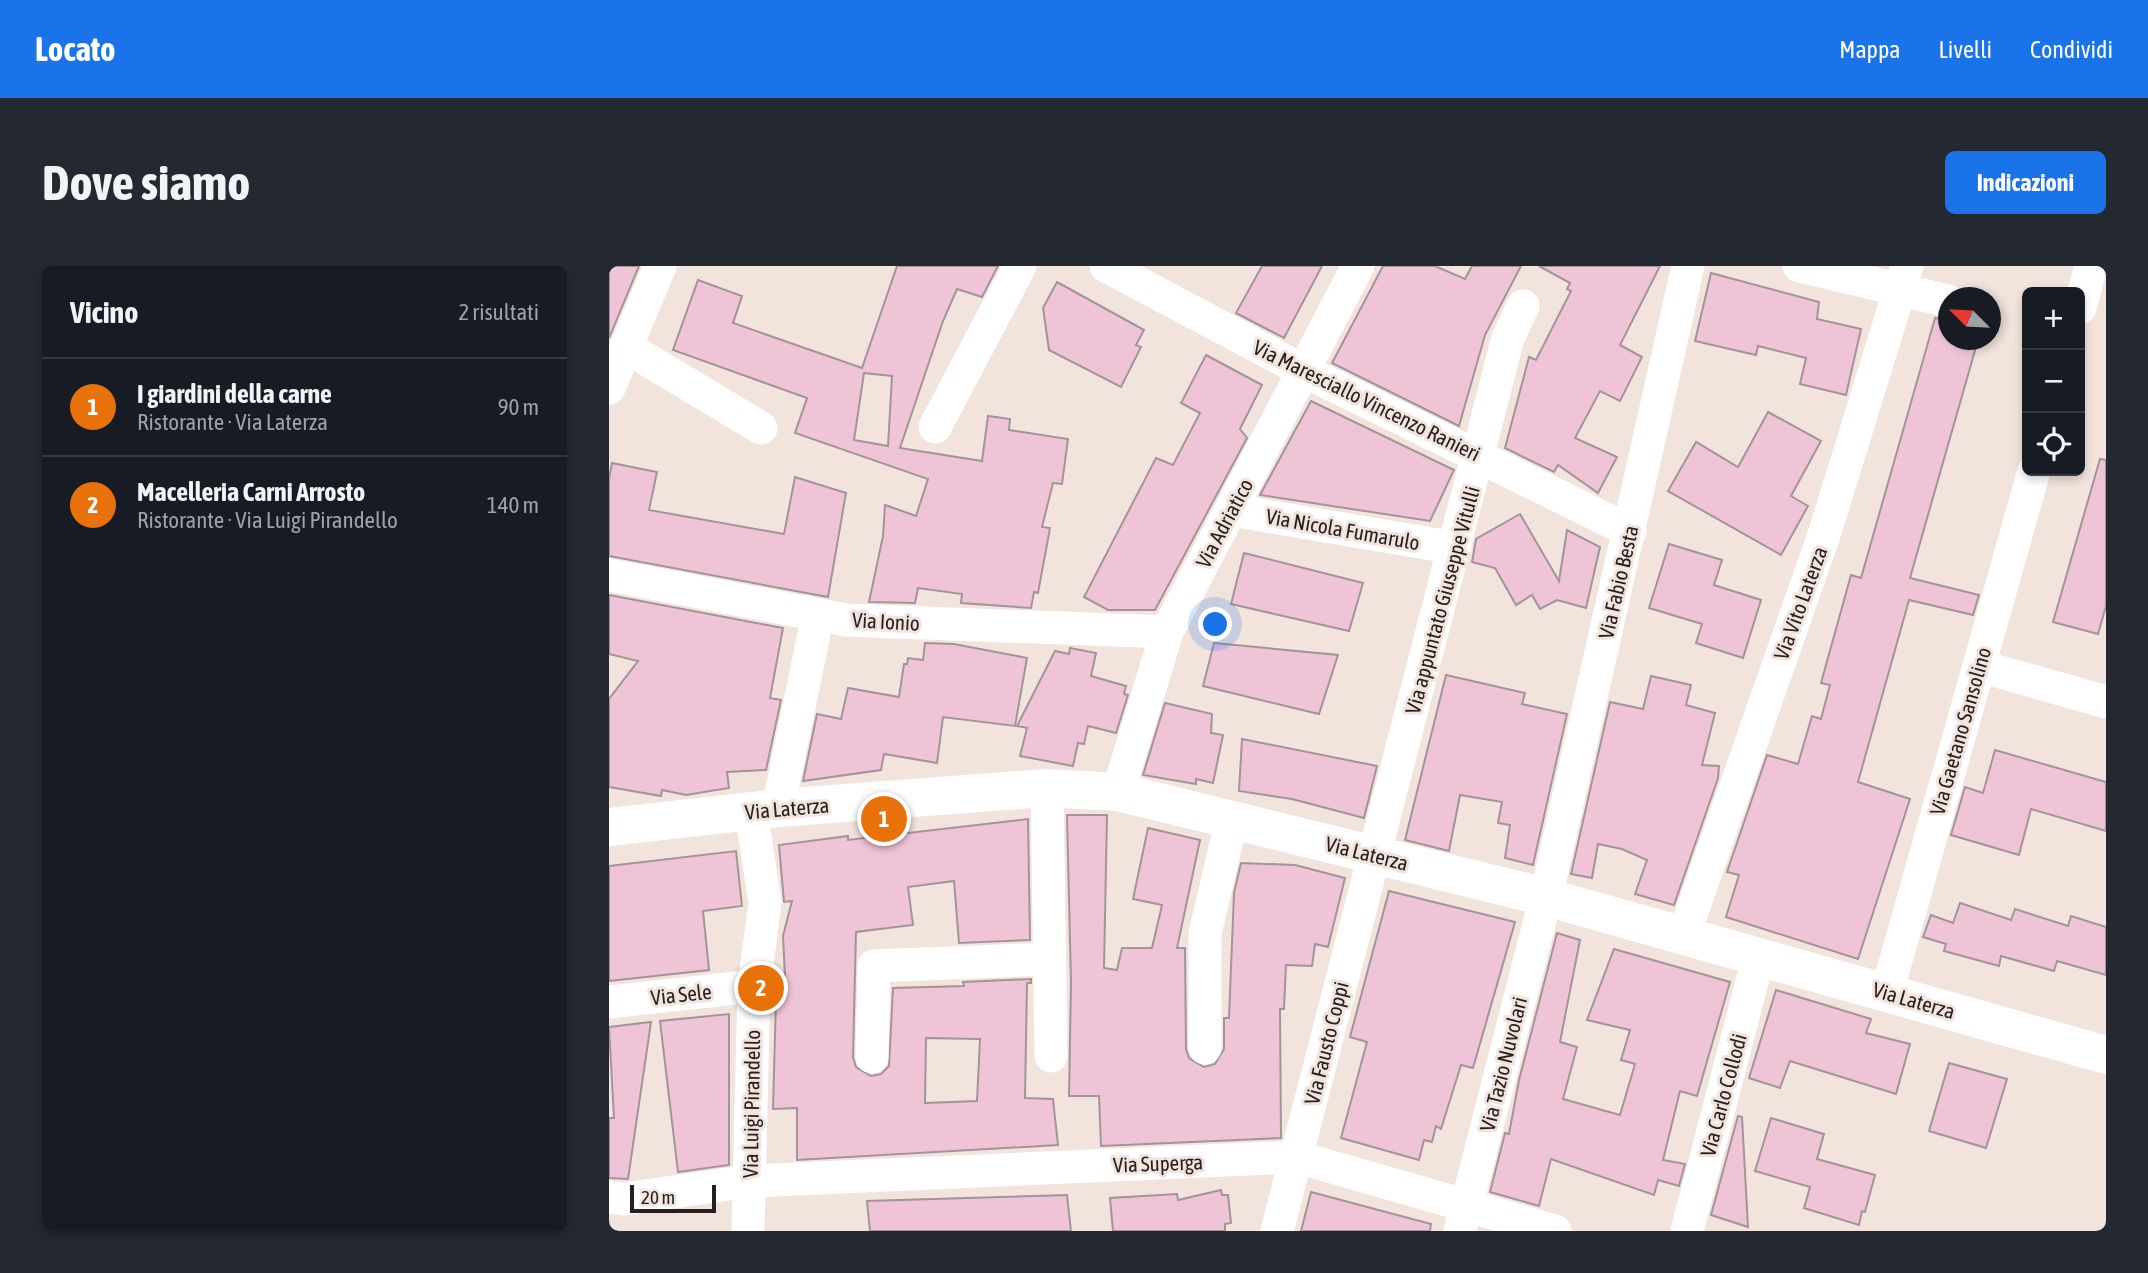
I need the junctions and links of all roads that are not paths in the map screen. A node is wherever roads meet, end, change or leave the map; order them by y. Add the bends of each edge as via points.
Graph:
1 (660, 266) edge
2 (1020, 266) edge
3 (1358, 266) edge
4 (1688, 266) edge
5 (1799, 266) edge
6 (2091, 266) edge
7 (1109, 267) edge
8 (1905, 277) edge
9 (2085, 289) edge
10 (1938, 295) edge
11 (1523, 306) dead end
12 (626, 346) junction
13 (1304, 371) junction
14 (609, 387) edge
15 (935, 427) dead end
16 (761, 428) dead end
17 (1479, 456) junction
18 (2033, 476) edge
19 (1231, 510) junction
20 (1630, 531) junction
21 (1455, 548) junction
22 (609, 575) edge
23 (1167, 632) junction
24 (814, 634) dead end
25 (1979, 666) junction
26 (2106, 702) edge
27 (1047, 788) junction
28 (1118, 792) junction
29 (765, 809) junction
30 (1232, 819) junction
31 (609, 827) edge
32 (1374, 855) junction
33 (1546, 897) junction
34 (1683, 937) junction
35 (1759, 958) junction
36 (1049, 959) junction
37 (754, 986) junction
38 (1887, 992) junction
39 (609, 1002) edge
40 (1205, 1048) dead end
41 (2106, 1055) edge
42 (1051, 1056) dead end
43 (871, 1057) dead end
44 (1297, 1157) junction
45 (750, 1181) junction
46 (609, 1197) edge
47 (1463, 1218) edge
48 (748, 1231) edge
49 (1277, 1231) edge
50 (1555, 1231) edge
51 (1686, 1231) edge

1 - 12 street
2 - 15 street
3 - 13 street, Via Adriatico
4 - 20 street, Via Fabio Besta
5 - 8 street
6 - 9 street
7 - 13 street, Via Maresciallo Vincenzo Ranieri
8 - 10 street
8 - 34 street, Via Vito Laterza via 1824,535
11 - 17 street, Via appuntato Giuseppe Vitulli via 1508,338
12 - 14 street
12 - 16 street
13 - 17 street, Via Maresciallo Vincenzo Ranieri
13 - 19 street, Via Adriatico
17 - 20 street, Via Maresciallo Vincenzo Ranieri
17 - 21 street, Via appuntato Giuseppe Vitulli
18 - 25 street, Via Gaetano Sansolino
19 - 21 street, Via Nicola Fumarulo
19 - 23 street, Via Adriatico
20 - 33 street, Via Fabio Besta
21 - 32 street, Via appuntato Giuseppe Vitulli
22 - 23 street, Via Ionio via 846,620
23 - 28 street, Via Adriatico
24 - 29 street
25 - 26 street
25 - 38 street, Via Gaetano Sansolino
27 - 28 street, Via Laterza
27 - 29 street, Via Laterza
27 - 36 street
28 - 30 street, Via Laterza
29 - 31 street, Via Laterza
29 - 37 street, Via Luigi Pirandello via 765,903
30 - 32 street, Via Laterza
30 - 40 street via 1205,933
32 - 33 street, Via Laterza
32 - 44 street, Via Fausto Coppi
33 - 34 street, Via Laterza
33 - 47 street, Via Tazio Nuvolari
34 - 35 street, Via Laterza
35 - 38 street, Via Laterza
35 - 51 street, Via Carlo Collodi
36 - 42 street
36 - 43 street via 873,965
37 - 39 street, Via Sele
37 - 45 street, Via Luigi Pirandello
38 - 41 street, Via Laterza
44 - 45 street, Via Superga
44 - 47 street, Via Superga
44 - 49 street, Via Fausto Coppi
45 - 46 street, Via Superga via 624,1199
45 - 48 street, Via Luigi Pirandello
47 - 50 street, Via Superga

